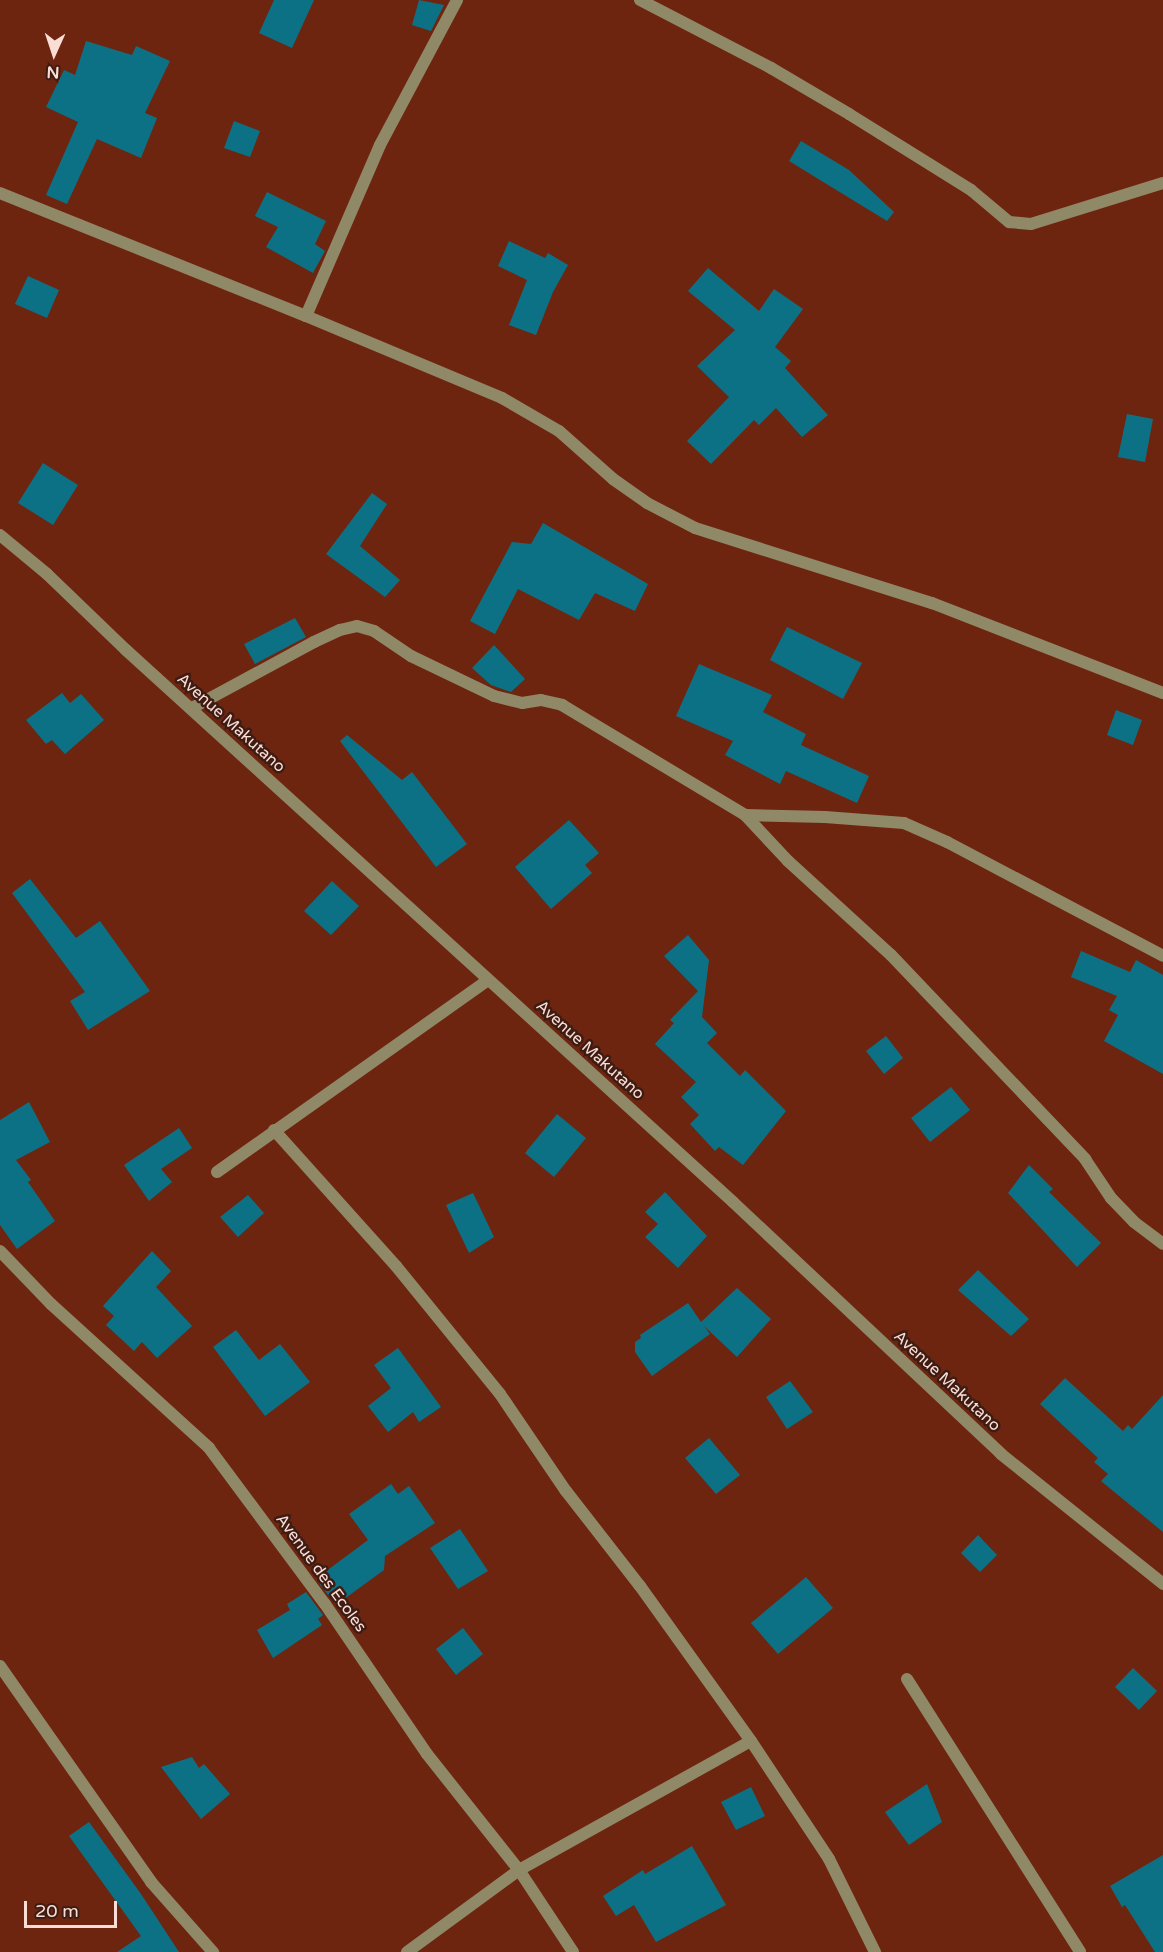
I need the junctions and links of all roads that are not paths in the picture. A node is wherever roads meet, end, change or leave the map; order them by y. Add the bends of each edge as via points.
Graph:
1 (457, 0) edge
2 (640, 0) edge
3 (1163, 183) edge
4 (0, 193) edge
5 (306, 316) junction
6 (0, 535) edge
7 (1163, 693) edge
8 (192, 708) junction
9 (745, 814) junction
10 (1163, 956) edge
11 (488, 980) junction
12 (274, 1130) junction
13 (217, 1172) dead end
14 (1163, 1244) edge
15 (0, 1251) edge
16 (1163, 1584) edge
17 (0, 1666) edge
18 (907, 1679) dead end
19 (751, 1741) junction
20 (519, 1870) junction
21 (213, 1952) edge
22 (407, 1952) edge
23 (573, 1952) edge
24 (875, 1952) edge
25 (1080, 1952) edge

1 - 5 street via 380,145
2 - 3 street via 771,68 849,114 971,190 1009,222 1031,224
4 - 5 street
5 - 7 street via 502,398 559,431 613,479 648,503 695,528 932,603
6 - 8 street, Avenue Makutano
8 - 9 street via 314,642 357,626 494,696 522,703 541,700 562,705
8 - 11 street, Avenue Makutano
9 - 10 street via 904,823
9 - 14 street via 788,861 891,955 1085,1159 1111,1198
11 - 12 street
11 - 16 street, Avenue Makutano via 733,1202 1000,1454
12 - 13 street
12 - 19 street via 396,1266 500,1394 566,1491
15 - 20 street, Avenue des Ecoles via 51,1304 209,1448 325,1604 427,1754
17 - 21 street via 152,1882
18 - 25 street
19 - 20 street
19 - 24 street via 829,1859
20 - 22 street
20 - 23 street, Avenue des Ecoles

